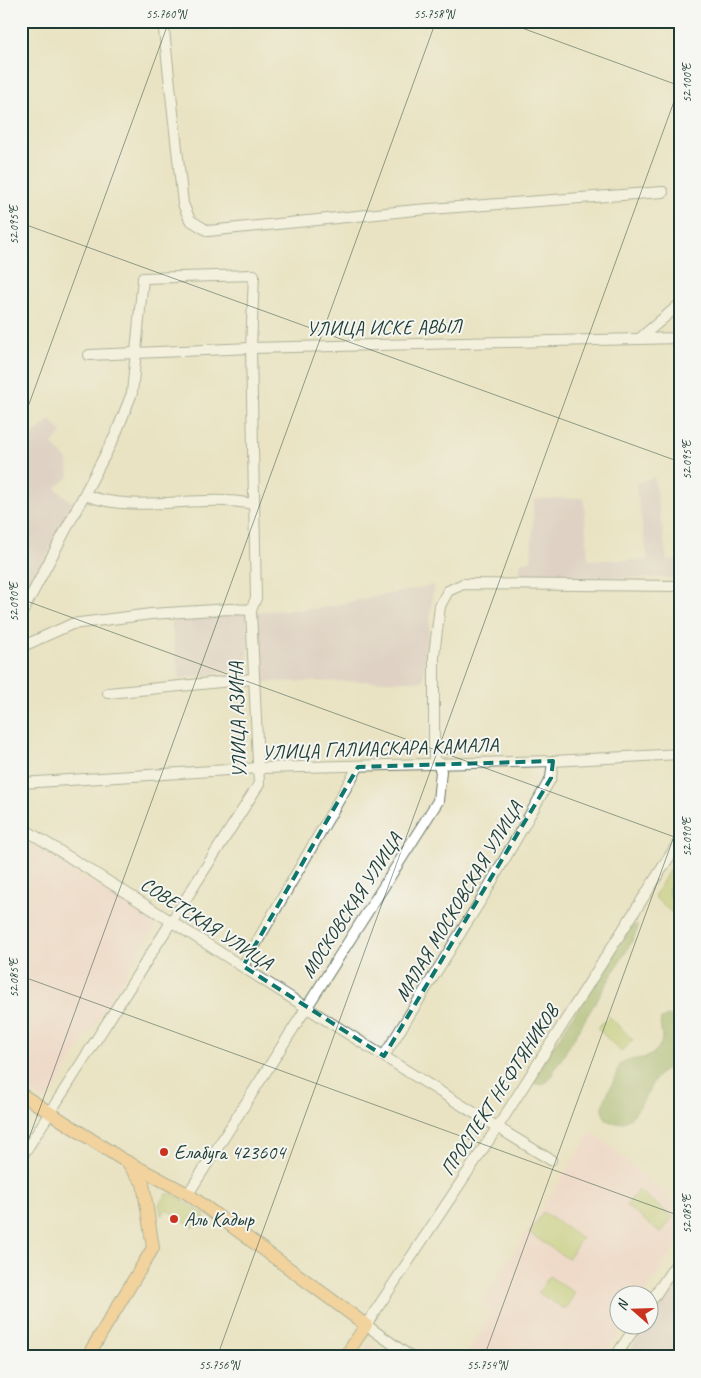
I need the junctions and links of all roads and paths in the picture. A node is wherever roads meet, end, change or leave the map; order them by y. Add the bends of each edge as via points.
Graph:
1 (163, 21) edge
2 (663, 192) dead end
3 (680, 304) edge
4 (639, 338) junction
5 (680, 338) edge
6 (250, 348) junction
7 (136, 352) junction
8 (89, 355) dead end
9 (85, 495) junction
10 (253, 504) junction
11 (680, 586) edge
12 (250, 610) junction
13 (21, 616) edge
14 (21, 647) edge
15 (252, 679) junction
16 (108, 693) dead end
17 (680, 754) edge
18 (553, 761) junction
19 (438, 763) junction
20 (358, 767) junction
21 (260, 768) junction
22 (21, 783) edge
23 (21, 828) edge
24 (680, 840) edge
25 (174, 921) junction
26 (243, 966) junction
27 (306, 1009) junction
28 (384, 1056) junction
29 (21, 1094) edge
30 (50, 1113) junction
31 (497, 1128) junction
32 (21, 1158) edge
33 (120, 1158) junction
34 (551, 1160) dead end
35 (174, 1186) junction
36 (188, 1194) junction
37 (148, 1201) junction
38 (680, 1258) edge
39 (658, 1291) edge
40 (366, 1325) junction
41 (629, 1336) edge
42 (87, 1357) edge
43 (345, 1357) edge
44 (411, 1357) edge
45 (615, 1357) edge

1 - 2 street via 183,204 190,220 208,231 416,210
3 - 4 street
4 - 5 street, УЛИЦА ИСКЕ АВЫЛ
4 - 6 street, УЛИЦА ИСКЕ АВЫЛ
6 - 7 street, УЛИЦА ИСКЕ АВЫЛ
6 - 7 street, УЛИЦА АЗИНА via 254,275 142,278
6 - 10 street, УЛИЦА АЗИНА
7 - 8 street, УЛИЦА ИСКЕ АВЫЛ
7 - 9 street via 132,393 115,436
9 - 10 street via 115,504
9 - 13 street
10 - 12 street, УЛИЦА АЗИНА via 256,598
11 - 19 street, МОСКОВСКАЯ УЛИЦА via 463,584 448,592 440,606 434,656 434,758
12 - 14 street via 151,614 72,624
12 - 15 street, УЛИЦА АЗИНА
15 - 16 street
15 - 21 street, УЛИЦА АЗИНА
17 - 18 street, УЛИЦА ГАЛИАСКАРА КАМАЛА
18 - 19 street, УЛИЦА ГАЛИАСКАРА КАМАЛА
18 - 28 street, МАЛАЯ МОСКОВСКАЯ УЛИЦА via 551,778 484,895
19 - 20 street, УЛИЦА ГАЛИАСКАРА КАМАЛА
19 - 27 street, МОСКОВСКАЯ УЛИЦА via 441,790 434,810
20 - 21 street, УЛИЦА ГАЛИАСКАРА КАМАЛА
20 - 26 street
21 - 22 street, УЛИЦА ГАЛИАСКАРА КАМАЛА
21 - 25 street, УЛИЦА АЗИНА via 259,784
23 - 25 street, СОВЕТСКАЯ УЛИЦА
24 - 31 street, ПРОСПЕКТ НЕФТЯНИКОВ
25 - 26 street, СОВЕТСКАЯ УЛИЦА
25 - 30 street, УЛИЦА АЗИНА
26 - 27 street, СОВЕТСКАЯ УЛИЦА
27 - 28 street, СОВЕТСКАЯ УЛИЦА
27 - 36 street, МОСКОВСКАЯ УЛИЦА
28 - 31 street, СОВЕТСКАЯ УЛИЦА
29 - 30 main road
30 - 32 street, УЛИЦА АЗИНА
30 - 33 main road
31 - 34 street, СОВЕТСКАЯ УЛИЦА
31 - 40 street, ПРОСПЕКТ НЕФТЯНИКОВ
33 - 35 main road
33 - 37 main road via 140,1177
35 - 36 main road
35 - 37 main road via 161,1184
36 - 40 main road
37 - 42 main road via 153,1248
38 - 39 street
40 - 43 main road, ПРОСПЕКТ НЕФТЯНИКОВ
40 - 44 street
41 - 45 street

